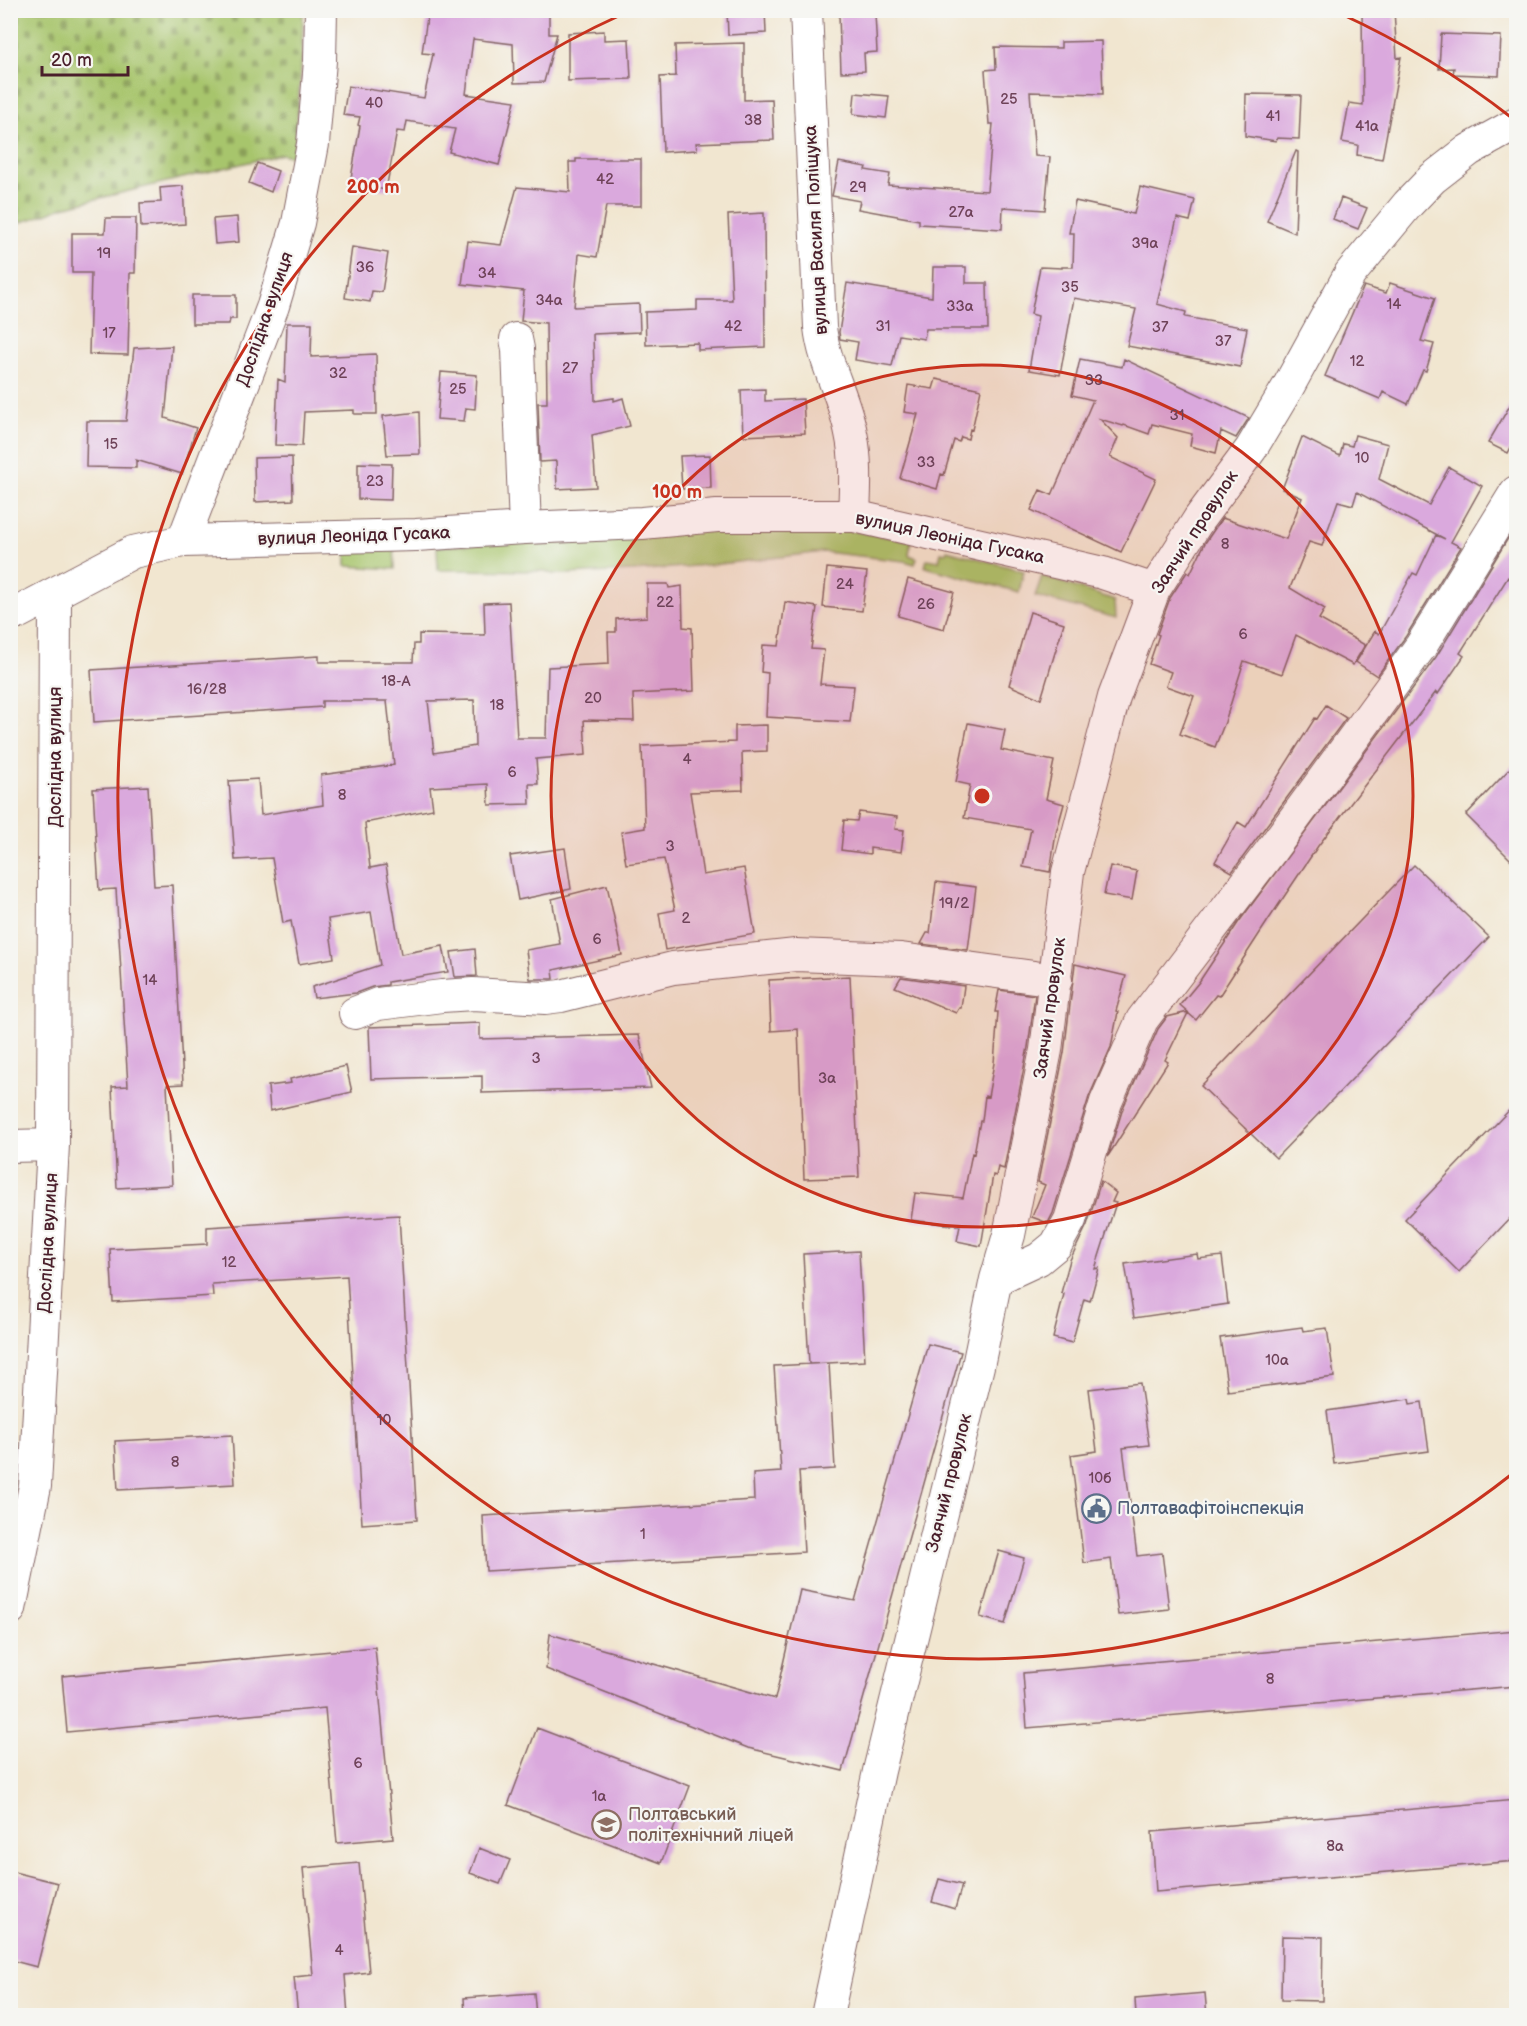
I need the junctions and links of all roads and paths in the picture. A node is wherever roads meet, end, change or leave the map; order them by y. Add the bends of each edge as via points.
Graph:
1 (321, 10) edge
2 (806, 10) edge
3 (1516, 124) edge
4 (516, 339) dead end
5 (1516, 492) edge
6 (854, 516) junction
7 (525, 528) junction
8 (183, 541) junction
9 (1154, 590) junction
10 (55, 593) junction
11 (10, 613) edge
12 (1056, 981) junction
13 (355, 1013) dead end
14 (54, 1145) junction
15 (10, 1146) edge
16 (996, 1279) junction
17 (10, 1609) edge
18 (827, 2016) edge

1 - 8 street, Дослідна вулиця via 313,144 298,224 273,306
2 - 6 street, вулиця Василя Поліщука via 820,327 825,355 851,433
3 - 9 street, Заячий провулок via 1469,150 1433,178 1350,274 1251,449 1199,519
4 - 7 street
5 - 16 street via 1421,646 1142,1020 1106,1102 1070,1220 1056,1245 1039,1259
6 - 7 street, вулиця Леоніда Гусака via 717,516
6 - 9 street, вулиця Леоніда Гусака via 1102,573
7 - 8 street, вулиця Леоніда Гусака
8 - 10 street via 134,552
9 - 12 street, Заячий провулок via 1114,697 1074,846
10 - 11 street
10 - 14 street, Дослідна вулиця
12 - 13 street via 901,959 796,955 673,968 561,996 442,996 378,1004
12 - 16 street, Заячий провулок via 1026,1159
14 - 15 street
14 - 17 street, Дослідна вулиця via 35,1486
16 - 18 street, Заячий провулок via 879,1771

